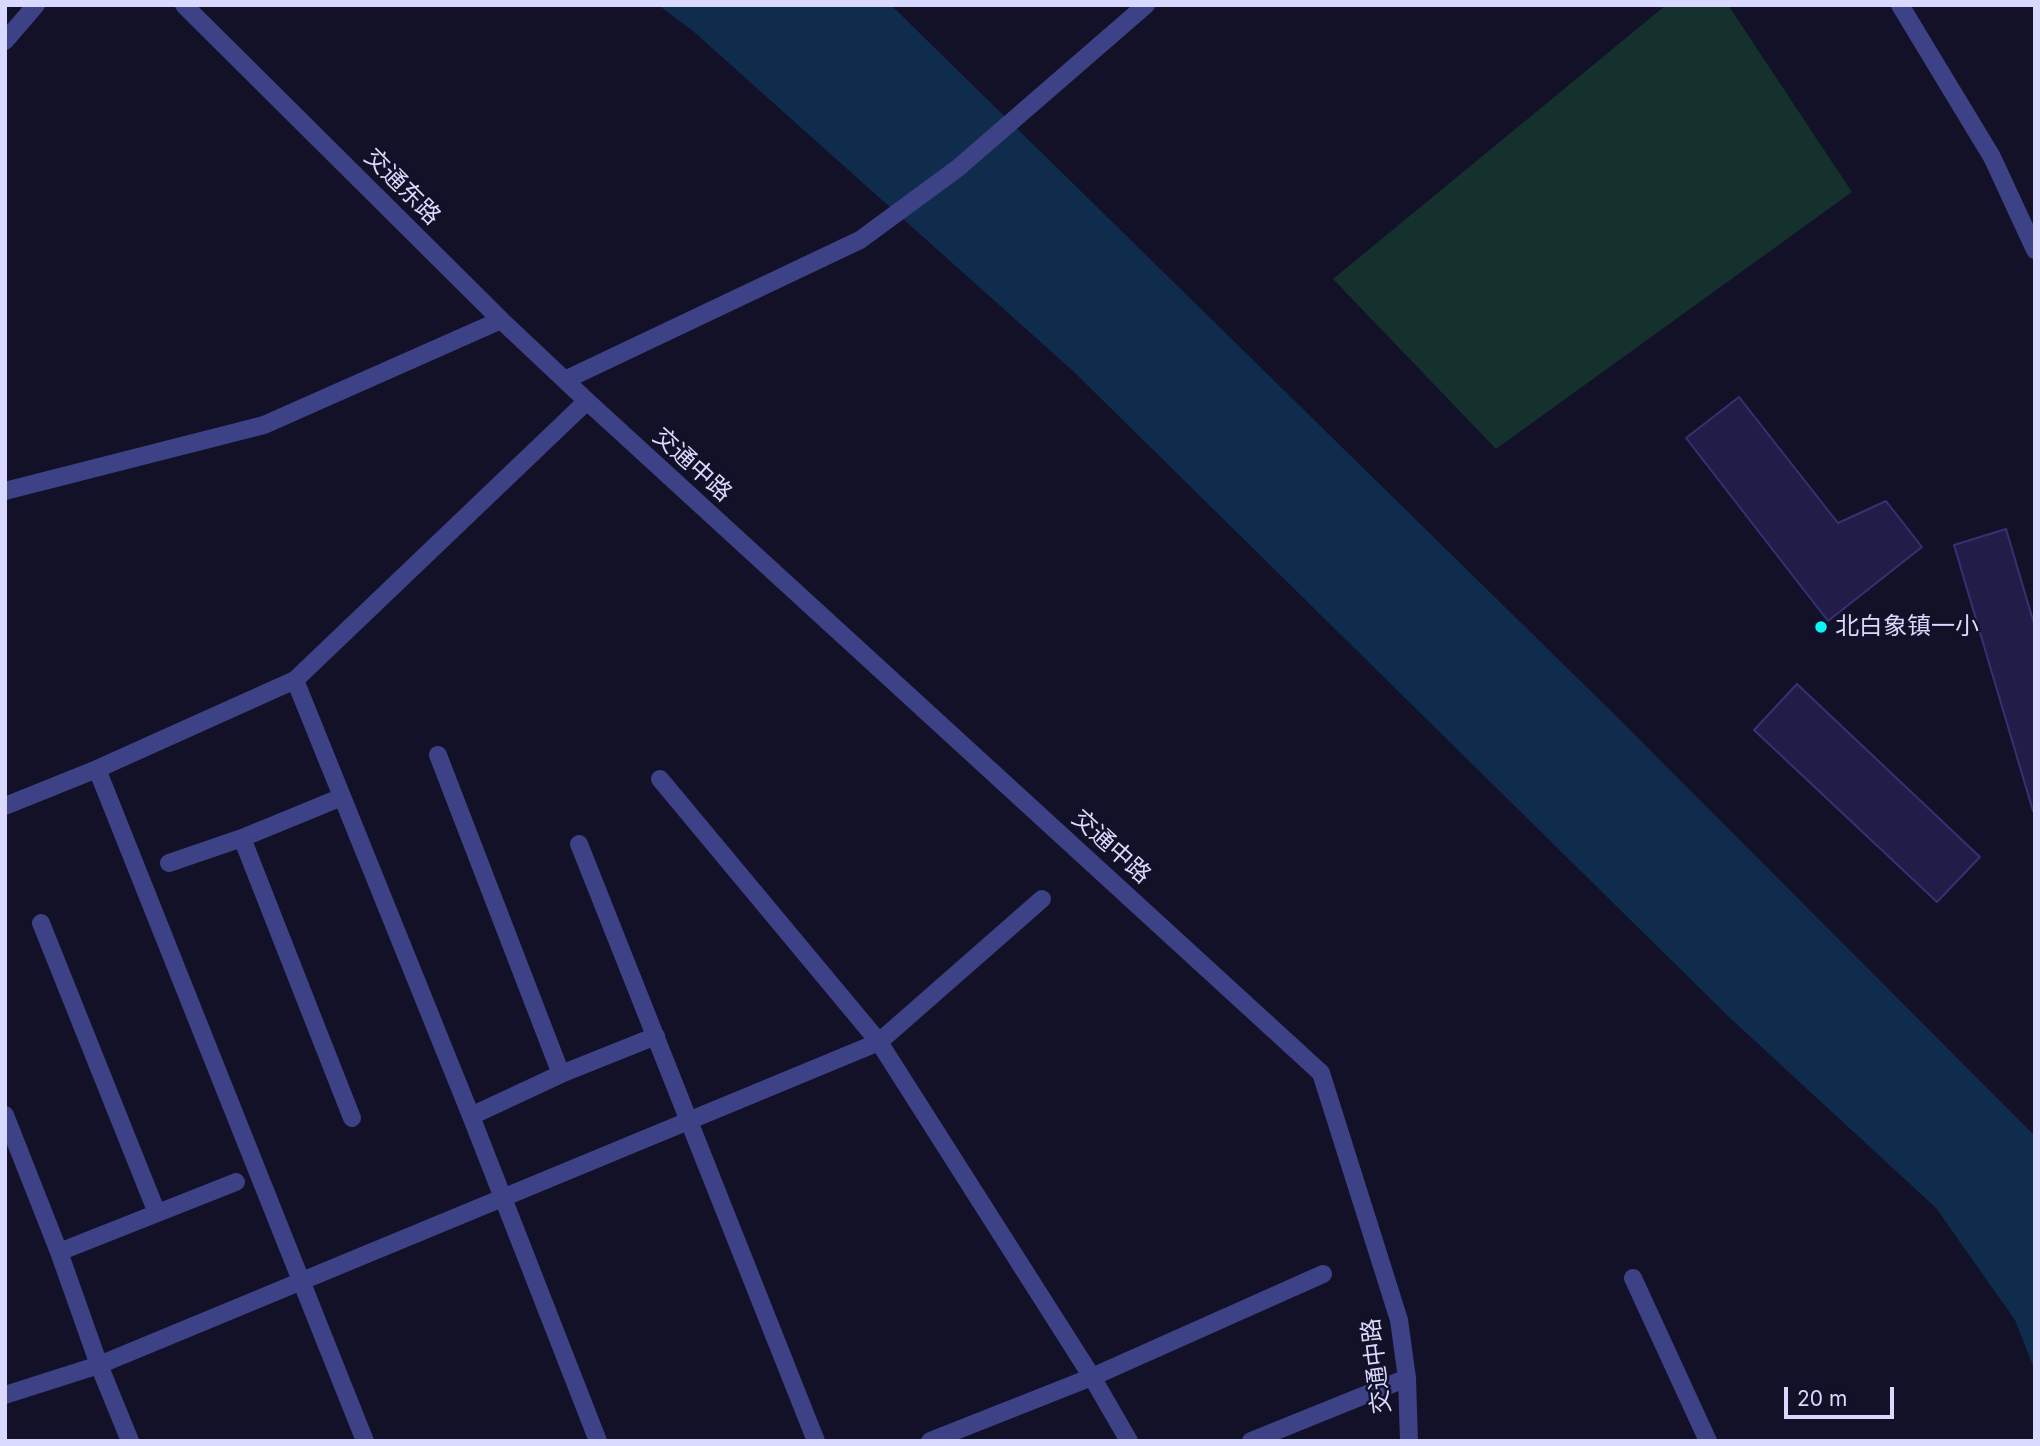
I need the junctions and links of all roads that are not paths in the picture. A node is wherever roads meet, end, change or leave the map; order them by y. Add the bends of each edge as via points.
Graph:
1 (36, 5) edge
2 (184, 5) edge
3 (1146, 5) edge
4 (1900, 5) edge
5 (5, 41) edge
6 (2035, 250) edge
7 (501, 320) junction
8 (565, 380) junction
9 (587, 401) junction
10 (5, 492) edge
11 (295, 680) junction
12 (438, 755) dead end
13 (97, 769) junction
14 (660, 779) dead end
15 (342, 797) junction
16 (5, 806) edge
17 (242, 838) junction
18 (579, 844) dead end
19 (169, 863) dead end
20 (1042, 899) dead end
21 (41, 923) dead end
22 (656, 1036) junction
23 (879, 1042) junction
24 (561, 1074) junction
25 (5, 1115) edge
26 (471, 1115) junction
27 (352, 1118) dead end
28 (689, 1119) junction
29 (236, 1182) dead end
30 (502, 1199) junction
31 (157, 1213) junction
32 (59, 1252) junction
33 (1323, 1274) dead end
34 (1633, 1278) dead end
35 (302, 1281) junction
36 (99, 1365) junction
37 (1091, 1377) junction
38 (1407, 1378) junction
39 (5, 1395) edge
40 (130, 1441) edge
41 (365, 1441) edge
42 (598, 1441) edge
43 (816, 1441) edge
44 (930, 1441) edge
45 (1129, 1441) edge
46 (1251, 1441) edge
47 (1409, 1441) edge
48 (1708, 1441) edge

1 - 5 street
2 - 7 street, 交通东路
3 - 8 street via 958,168 860,240
4 - 6 street via 1992,157
7 - 8 street, 交通东路
7 - 10 street via 264,425
8 - 9 street, 交通东路
9 - 11 street
9 - 38 street, 交通中路 via 1321,1073 1399,1320
11 - 13 street
11 - 15 street
12 - 24 street
13 - 16 street
13 - 35 street
14 - 23 street
15 - 17 street
15 - 26 street
17 - 19 street
17 - 27 street
18 - 22 street
20 - 23 street
21 - 31 street
22 - 24 street
22 - 28 street
23 - 28 street
23 - 37 street
24 - 26 street
25 - 32 street
26 - 30 street
28 - 30 street
28 - 43 street
29 - 31 street
30 - 35 street
30 - 42 street
31 - 32 street
32 - 36 street
33 - 37 street
34 - 48 street
35 - 36 street
35 - 41 street
36 - 39 street
36 - 40 street
37 - 44 street
37 - 45 street
38 - 46 street
38 - 47 street, 交通中路

